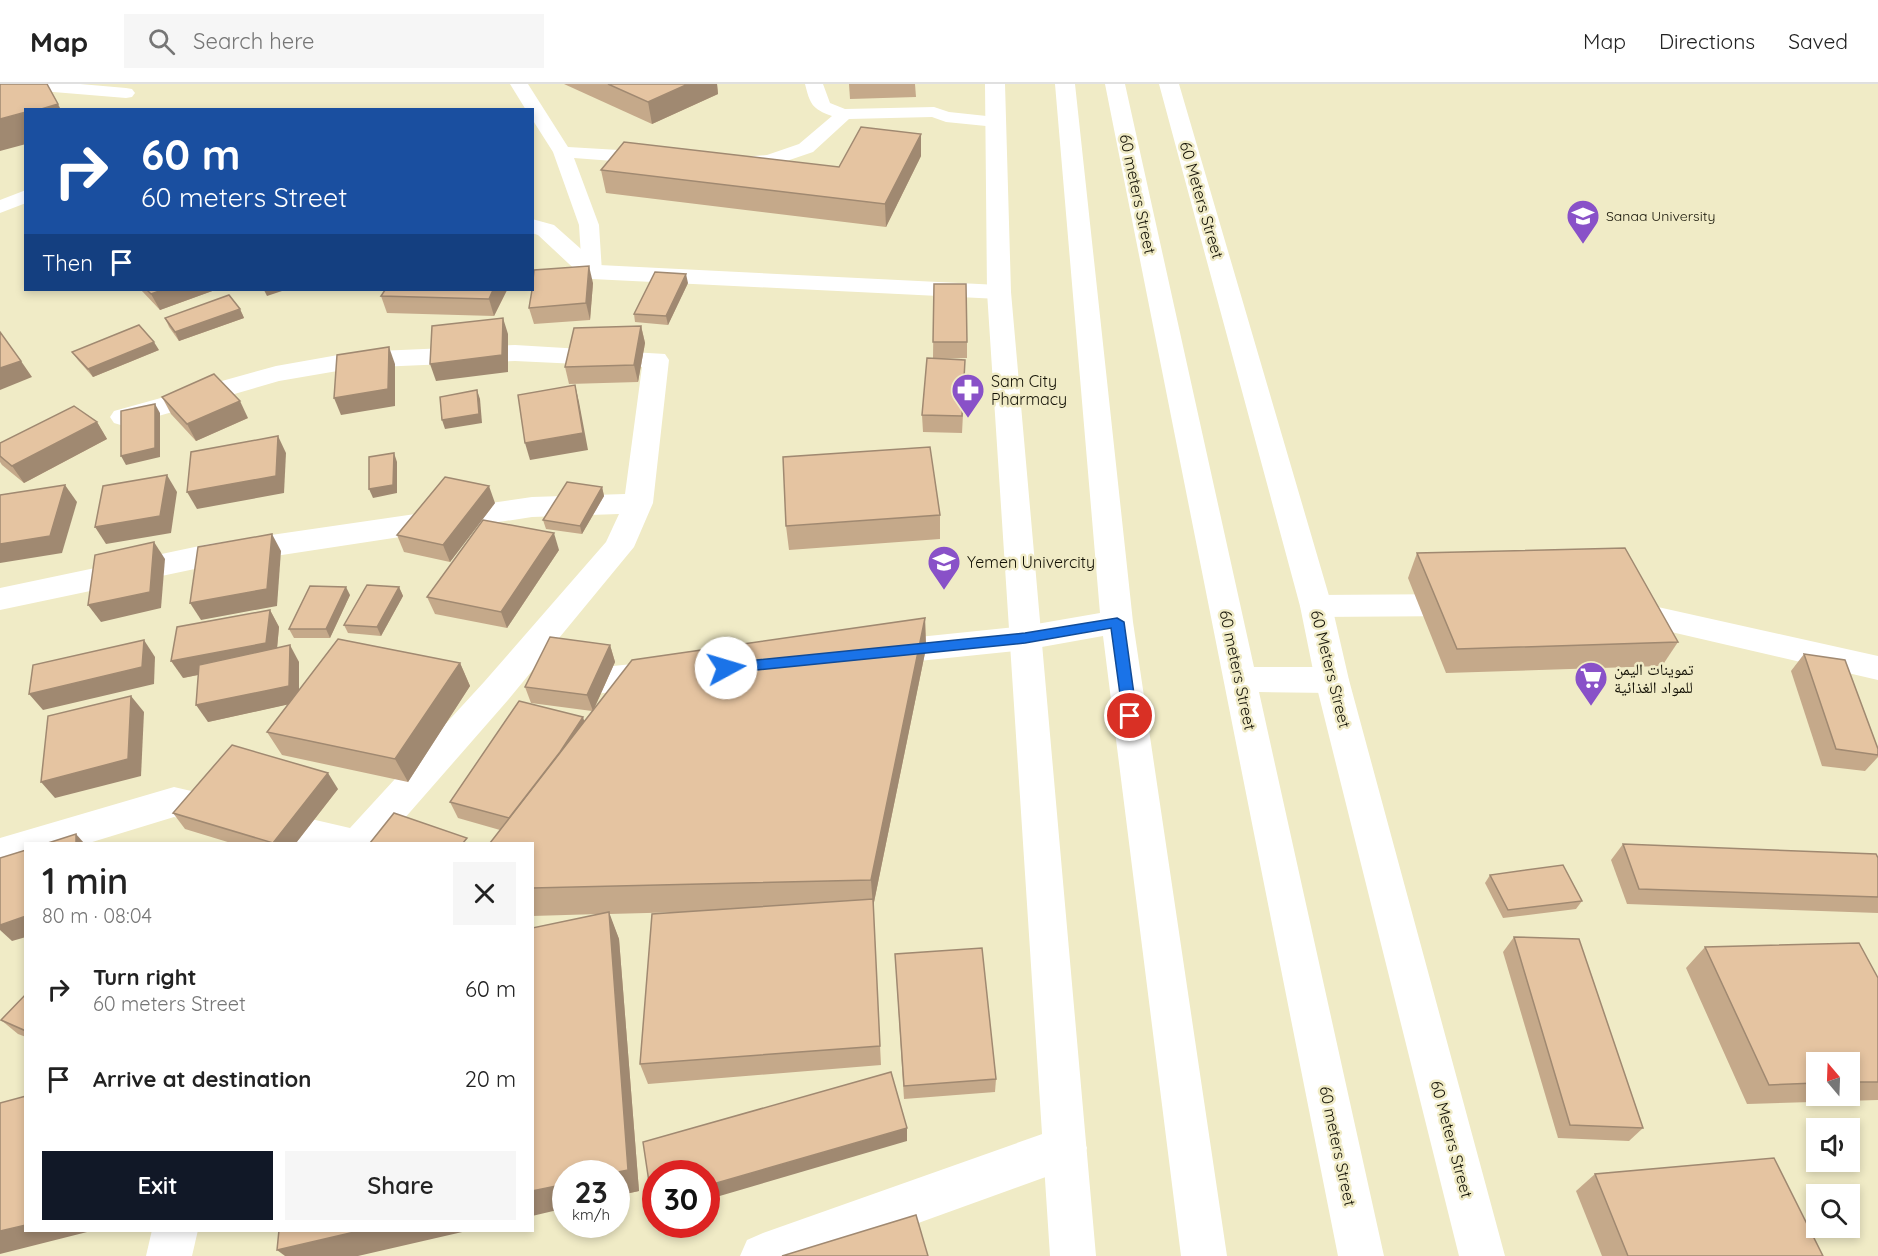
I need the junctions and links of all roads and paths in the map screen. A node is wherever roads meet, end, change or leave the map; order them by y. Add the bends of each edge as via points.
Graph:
1 (18, 84) edge
2 (519, 84) edge
3 (814, 84) edge
4 (995, 84) edge
5 (1065, 84) edge
6 (1115, 84) edge
7 (1169, 84) edge
8 (125, 95) edge
9 (844, 114) junction
10 (996, 122) junction
11 (562, 152) junction
12 (673, 160) edge
13 (717, 162) edge
14 (24, 197) edge
15 (0, 207) edge
16 (534, 227) edge
17 (592, 272) junction
18 (999, 292) junction
19 (124, 417) edge
20 (638, 503) junction
21 (0, 600) edge
22 (1599, 604) edge
23 (1493, 605) edge
24 (1316, 606) junction
25 (1117, 622) junction
26 (1025, 638) junction
27 (849, 656) edge
28 (1878, 668) edge
29 (696, 671) edge
30 (1239, 679) junction
31 (1332, 680) junction
32 (496, 691) junction
33 (41, 842) edge
34 (344, 842) edge
35 (361, 842) edge
36 (24, 848) edge
37 (0, 854) edge
38 (1065, 1148) junction
39 (175, 1232) edge
40 (169, 1256) edge
41 (763, 1256) edge
42 (1073, 1256) edge
43 (1204, 1256) edge
44 (1361, 1256) edge
45 (1482, 1256) edge

1 - 8 lane
2 - 11 lane
3 - 9 lane via 823,107
4 - 10 main road
5 - 25 main road
6 - 30 main road, 60 meters Street
7 - 24 main road, 60 Meters Street
9 - 10 lane via 934,112 946,117
9 - 13 lane via 806,148 769,161
10 - 18 main road
11 - 12 lane
11 - 17 lane via 589,225
14 - 15 lane
16 - 17 main road via 546,230
17 - 18 main road
18 - 26 main road
19 - 20 main road via 276,374 355,360 515,353 656,360
20 - 21 main road via 532,507 208,555
20 - 32 main road via 619,547
22 - 28 main road
23 - 24 main road
24 - 31 main road, 60 Meters Street
25 - 26 main road
25 - 43 main road
26 - 27 main road
26 - 38 main road
29 - 32 main road
30 - 31 main road
30 - 44 main road, 60 meters Street
31 - 45 main road, 60 Meters Street
32 - 35 main road
33 - 34 main road via 174,802
36 - 37 main road
38 - 41 main road
38 - 42 main road
39 - 40 main road

